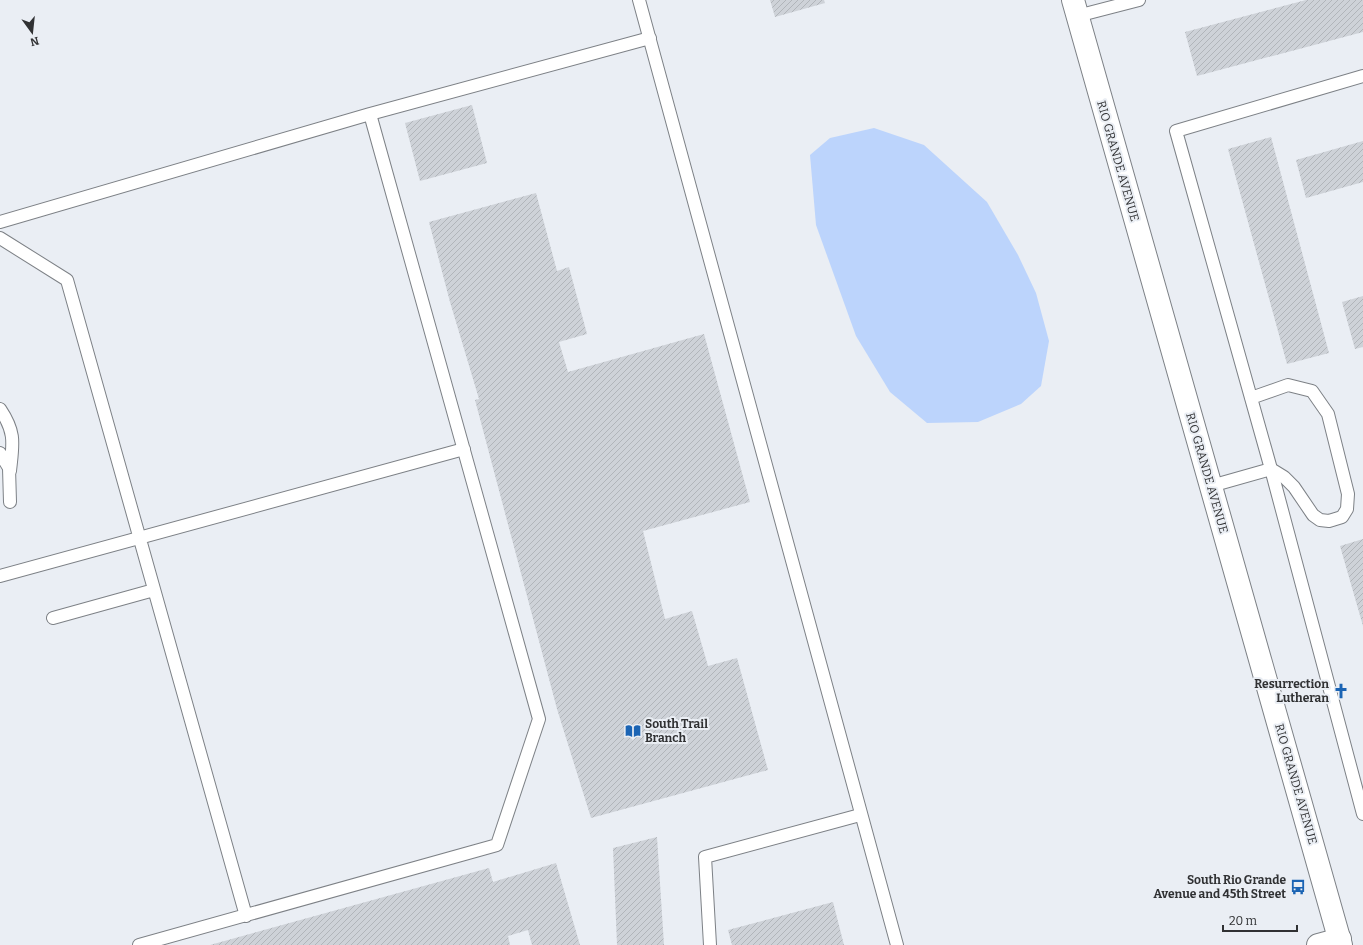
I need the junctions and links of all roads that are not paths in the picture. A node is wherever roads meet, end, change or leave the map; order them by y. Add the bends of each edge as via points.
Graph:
1 (639, 0) edge
2 (1139, 0) edge
3 (1075, 8) edge
4 (650, 38) junction
5 (1363, 76) edge
6 (370, 114) junction
7 (0, 222) edge
8 (0, 238) edge
9 (1251, 398) junction
10 (0, 409) edge
11 (464, 449) junction
12 (0, 453) edge
13 (1271, 469) junction
14 (10, 471) junction
15 (1211, 486) junction
16 (10, 502) dead end
17 (140, 538) junction
18 (0, 576) edge
19 (154, 590) junction
20 (53, 618) dead end
21 (1362, 810) edge
22 (860, 815) junction
23 (246, 916) junction
24 (1340, 942) edge
25 (139, 945) edge
26 (710, 945) edge
27 (897, 945) edge
28 (1318, 945) edge

1 - 4 lane
2 - 3 lane
3 - 15 street, RIO GRANDE AVENUE
4 - 6 lane
4 - 22 lane
5 - 9 lane via 1176,131
6 - 7 lane
6 - 11 lane
8 - 17 lane via 67,280
9 - 13 lane
9 - 13 lane via 1288,385 1312,392 1328,414 1348,494 1347,510 1342,517 1329,521 1320,520 1313,515 1294,487
10 - 14 lane via 7,419 14,440
11 - 17 lane
11 - 23 lane via 539,719 496,845
12 - 14 lane
13 - 15 lane
13 - 21 lane
14 - 16 lane
15 - 24 street, RIO GRANDE AVENUE
17 - 18 lane
17 - 19 lane
19 - 20 lane
19 - 23 lane
22 - 26 lane via 705,857
22 - 27 lane
23 - 25 lane
24 - 28 street

